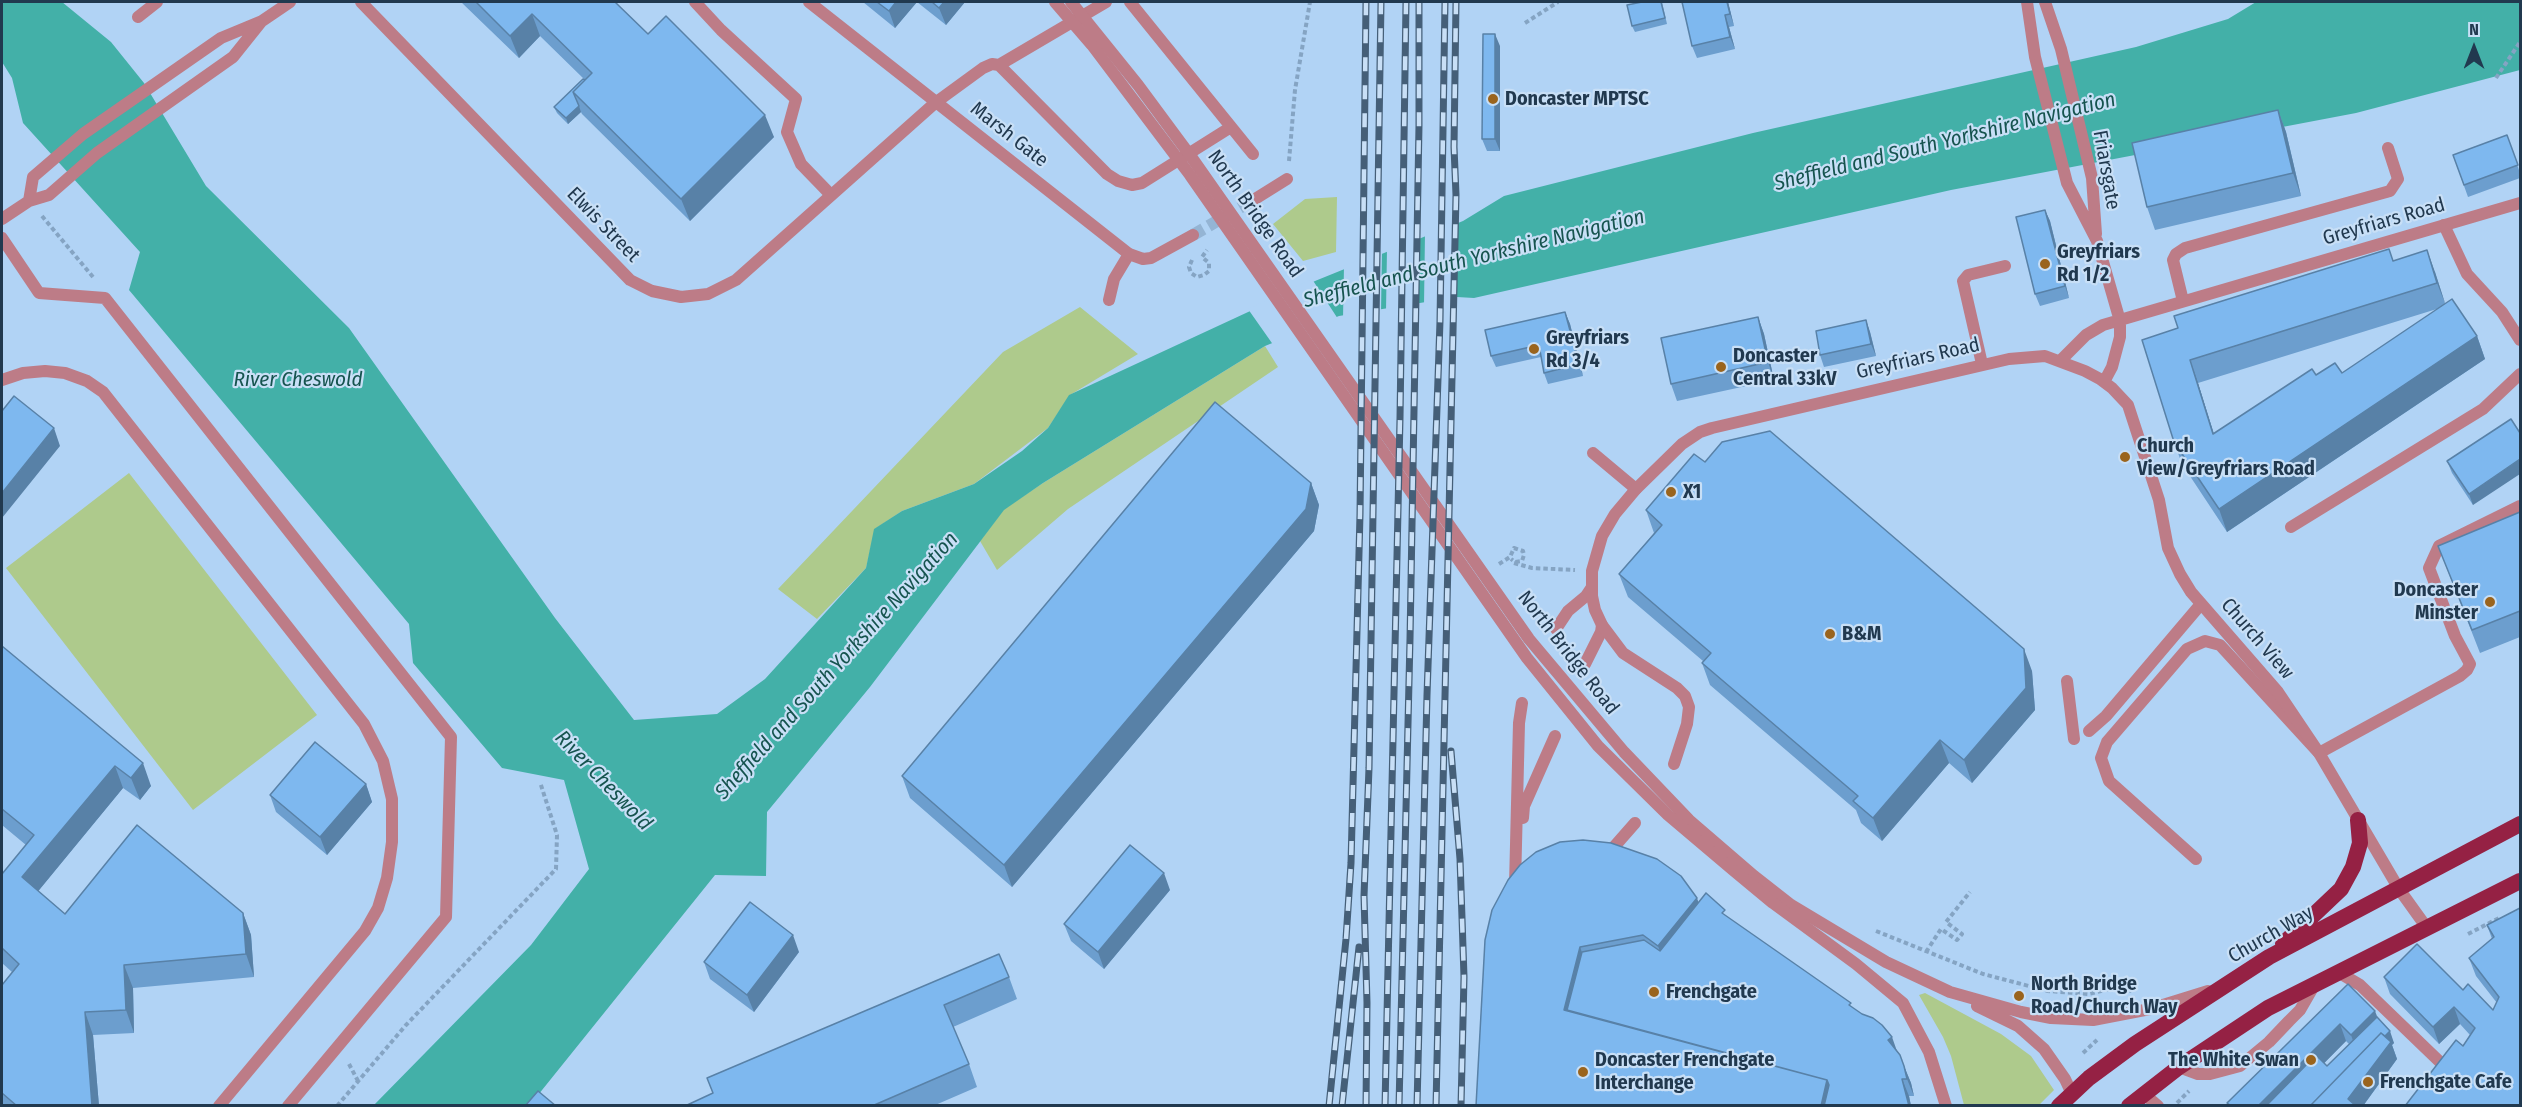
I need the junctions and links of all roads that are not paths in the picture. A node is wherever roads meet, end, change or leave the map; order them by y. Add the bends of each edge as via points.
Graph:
1 (157, 2) edge
2 (290, 2) edge
3 (361, 2) edge
4 (695, 2) edge
5 (809, 2) edge
6 (1054, 2) edge
7 (1071, 2) edge
8 (1107, 2) edge
9 (1130, 2) edge
10 (2027, 2) edge
11 (2045, 2) edge
12 (138, 17) dead end
13 (262, 21) junction
14 (999, 65) junction
15 (935, 103) junction
16 (1231, 127) junction
17 (2388, 148) dead end
18 (1253, 154) dead end
19 (1287, 179) road end
20 (831, 195) junction
21 (1255, 199) tunnel mouth
22 (28, 201) junction
23 (2520, 203) edge
24 (2, 219) edge
25 (2444, 225) junction
26 (1193, 235) tunnel mouth
27 (2, 238) edge
28 (2097, 242) junction
29 (1129, 254) junction
30 (2005, 266) dead end
31 (1109, 300) dead end
32 (2183, 301) junction
33 (2120, 321) junction
34 (2520, 340) edge
35 (2061, 360) junction
36 (1982, 364) junction
37 (2085, 370) joint
38 (2520, 374) edge
39 (2, 380) edge
40 (2104, 382) junction
41 (1593, 453) dead end
42 (1636, 489) junction
43 (2520, 506) edge
44 (2291, 527) dead end
45 (1592, 587) junction
46 (2201, 604) junction
47 (1602, 625) junction
48 (1556, 629) dead end
49 (1585, 664) dead end
50 (2067, 681) dead end
51 (1522, 703) dead end
52 (2089, 732) dead end
53 (1555, 736) dead end
54 (2074, 739) dead end
55 (2319, 753) junction
56 (1674, 764) dead end
57 (2358, 820) junction
58 (1635, 824) dead end
59 (2520, 824) edge
60 (2196, 859) dead end
61 (1599, 864) edge
62 (2520, 881) edge
63 (2399, 889) junction
64 (2427, 928) junction
65 (2269, 957) junction
66 (2338, 972) junction
67 (2239, 978) junction
68 (2316, 983) junction
69 (1950, 992) junction
70 (2441, 1063) edge
71 (2179, 1067) junction
72 (2143, 1093) junction
73 (2073, 1100) edge
74 (219, 1106) edge
75 (288, 1106) edge
76 (1946, 1106) edge
77 (2059, 1106) edge
78 (2129, 1106) edge
79 (2158, 1106) edge

1 - 12 street
2 - 13 street
3 - 20 street, Elwis Street via 630,280 652,291 681,297 708,294 736,280
4 - 20 street via 796,99 787,132 801,164
5 - 15 street, Marsh Gate
6 - 76 street, North Bridge Road via 1092,45 1190,175 1527,658 1598,746 1733,870 1903,1003 1929,1052
7 - 69 street, North Bridge Road via 1192,158 1529,639 1604,730 1673,805 1791,905 1869,953
8 - 14 street, Elwis Street
9 - 16 street
10 - 28 street, Friarsgate via 2035,57 2067,183
11 - 28 street, Friarsgate via 2061,49 2091,178
13 - 22 street via 234,57 98,153 49,195
13 - 22 street via 221,38 83,134 33,177
14 - 15 street, Elwis Street via 983,68
14 - 16 street via 1107,174 1132,185 1142,183
15 - 20 street, Elwis Street
15 - 29 street, Marsh Gate
16 - 18 street
17 - 32 street via 2398,179 2390,190 2185,248 2176,254 2173,260
19 - 21 street
22 - 24 street
23 - 25 street, Greyfriars Road
25 - 32 street, Greyfriars Road
25 - 34 street via 2467,274 2502,312
26 - 29 street via 1151,258
27 - 75 street via 39,293 105,298 451,737 446,917
28 - 33 street, Friarsgate
29 - 31 street via 1114,279
30 - 36 street via 1968,274 1963,281
32 - 33 street, Greyfriars Road
33 - 35 street, Greyfriars Road via 2086,335
33 - 40 street via 2120,337
35 - 36 street, Greyfriars Road via 2024,356
35 - 37 street, Greyfriars Road
36 - 42 street, Greyfriars Road via 1700,432 1682,444
37 - 40 street, Church View
38 - 44 street via 2483,410
39 - 74 street via 24,373 65,373 103,392 364,724 383,760 392,799 392,842 378,908 366,931
40 - 46 street, Church View via 2133,413 2159,500 2168,548
41 - 42 street
42 - 45 street, Greyfriars Road via 1602,536 1592,571
43 - 55 street via 2439,546 2429,568 2470,664 2467,670
45 - 47 street, Greyfriars Road
45 - 48 street
46 - 52 street
46 - 55 street, Church View via 2265,675
47 - 49 street
47 - 56 street, Greyfriars Road via 1623,653 1684,696 1689,707 1684,738
50 - 54 street
51 - 53 street via 1518,895 1524,806
55 - 57 street, Church View
55 - 60 street via 2220,645 2205,641 2187,649 2107,742 2101,758 2109,781
57 - 63 street, Church View
57 - 65 highway via 2360,843 2341,889
58 - 61 street
59 - 63 highway, Church Way
62 - 64 highway
63 - 64 street, Church View
63 - 65 highway, Church Way
64 - 66 highway
65 - 67 highway, Church Way
66 - 68 highway
66 - 70 street via 2360,985
67 - 69 street, North Bridge Road via 2166,1005 2093,1020 2051,1018
67 - 73 highway, Church Way via 2135,1044
68 - 71 highway via 2268,1008
68 - 71 street via 2300,1010 2240,1066 2210,1074
69 - 73 street via 2018,1026 2044,1049 2066,1079
71 - 72 highway
72 - 78 highway
72 - 79 street
73 - 77 highway, Church Way

